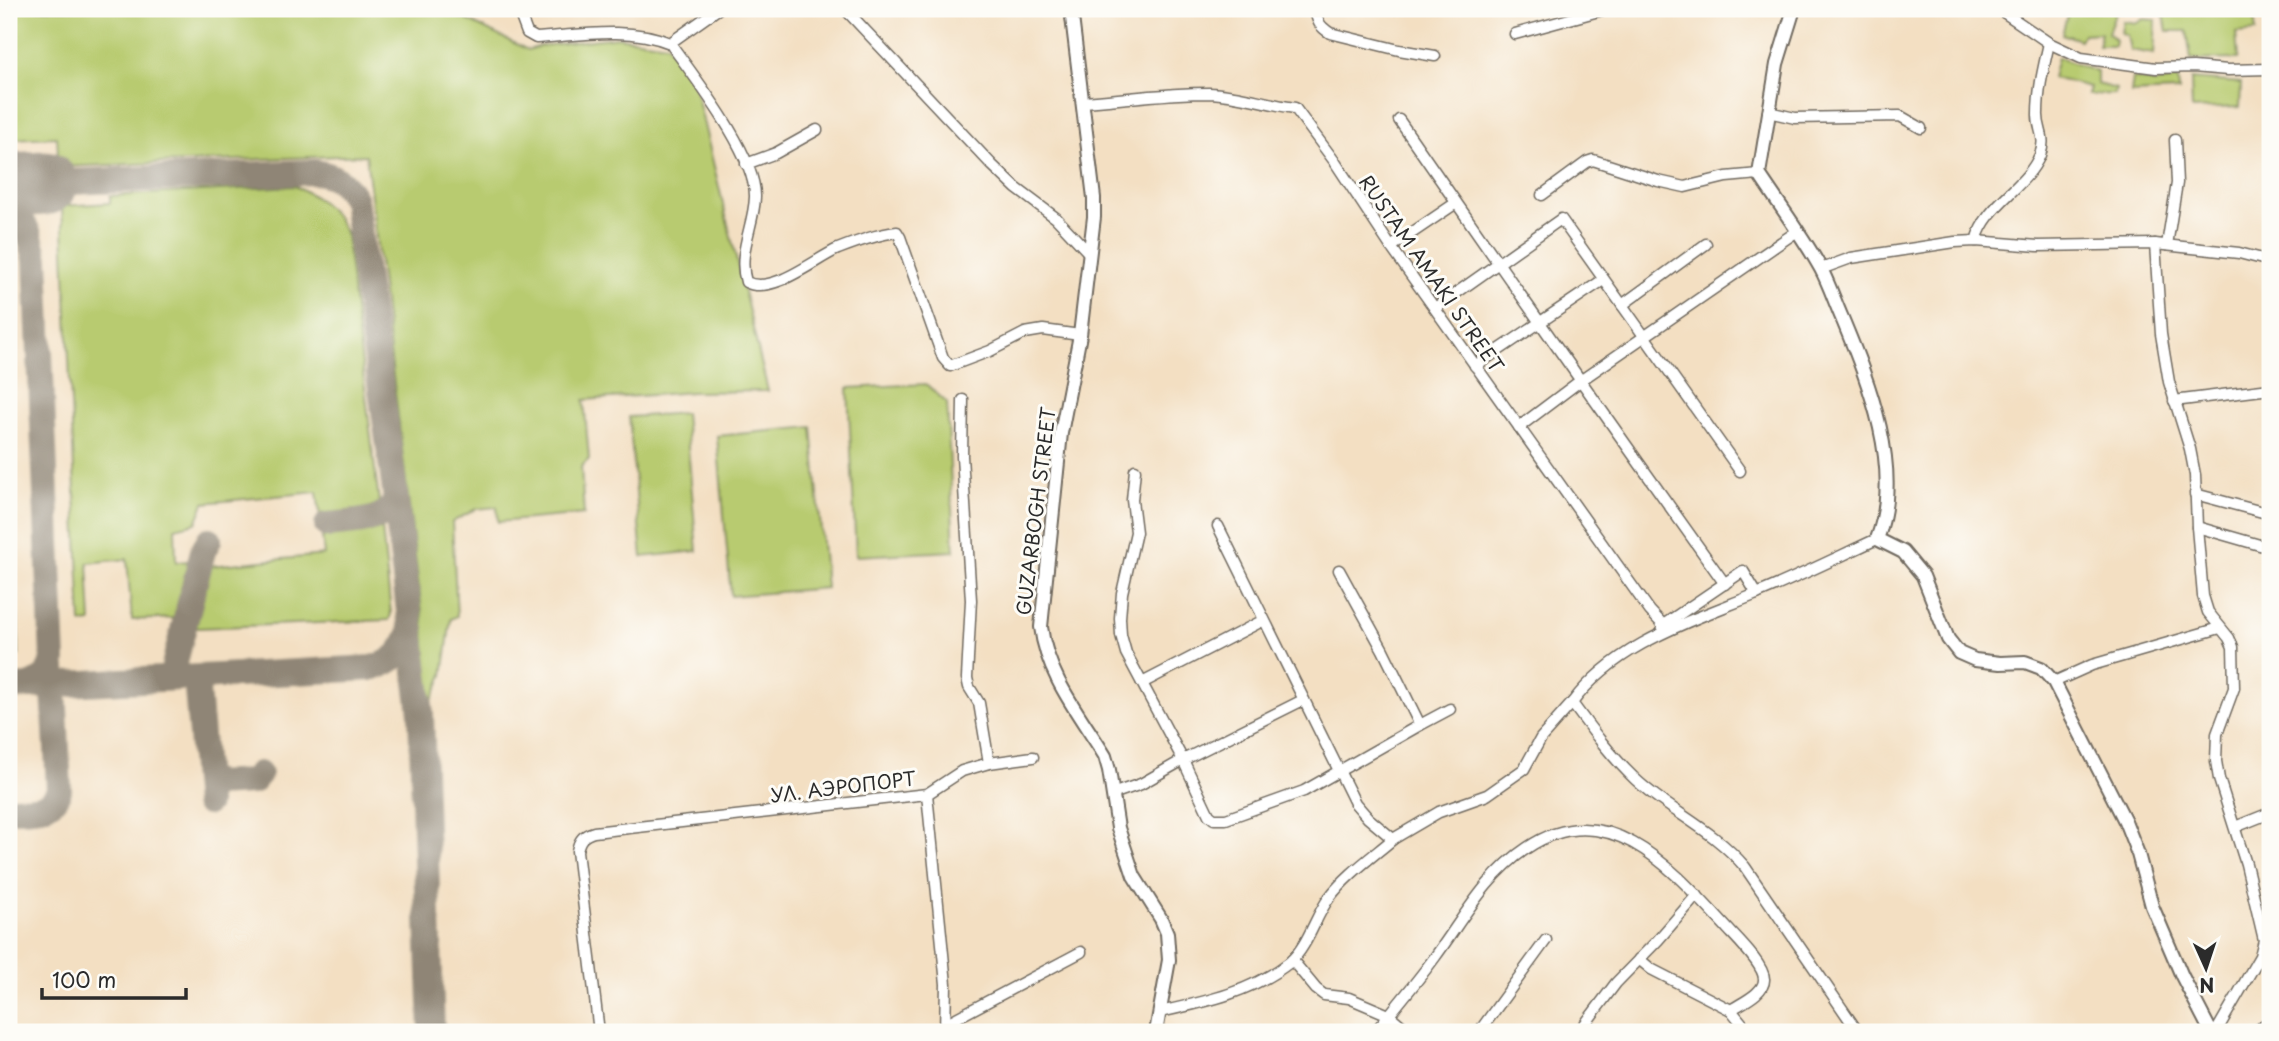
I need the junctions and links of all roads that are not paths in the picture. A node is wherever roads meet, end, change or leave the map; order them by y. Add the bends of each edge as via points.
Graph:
1 (517, 9) edge
2 (718, 9) edge
3 (845, 9) edge
4 (1071, 9) edge
5 (1315, 9) edge
6 (1606, 9) edge
7 (1794, 9) edge
8 (1999, 9) edge
9 (1515, 34) dead end
10 (670, 43) junction
11 (2049, 43) junction
12 (1434, 55) dead end
13 (2270, 69) edge
14 (1083, 102) junction
15 (1768, 112) junction
16 (1399, 120) dead end
17 (1921, 128) dead end
18 (817, 130) dead end
19 (2175, 140) dead end
20 (746, 164) junction
21 (1759, 174) junction
22 (1542, 195) dead end
23 (1456, 203) junction
24 (1796, 232) junction
25 (1976, 241) junction
26 (1706, 243) dead end
27 (2155, 244) junction
28 (2167, 245) junction
29 (1391, 247) junction
30 (1089, 253) junction
31 (2270, 261) edge
32 (1499, 263) junction
33 (1821, 269) junction
34 (1603, 280) junction
35 (1622, 305) junction
36 (1435, 308) junction
37 (1541, 321) junction
38 (1080, 335) junction
39 (1644, 337) junction
40 (1475, 366) junction
41 (1580, 381) junction
42 (2270, 389) edge
43 (962, 400) dead end
44 (2174, 401) junction
45 (1519, 427) junction
46 (1135, 470) dead end
47 (1740, 471) dead end
48 (2195, 494) junction
49 (2270, 513) edge
50 (1218, 527) dead end
51 (2197, 527) junction
52 (1877, 539) junction
53 (2270, 548) edge
54 (1339, 570) dead end
55 (1725, 584) junction
56 (1757, 594) junction
57 (1264, 620) junction
58 (1665, 628) junction
59 (2221, 628) junction
60 (2054, 682) junction
61 (1142, 684) junction
62 (1303, 699) junction
63 (1572, 703) junction
64 (1450, 709) dead end
65 (1420, 725) junction
66 (1033, 757) dead end
67 (1183, 760) junction
68 (989, 763) junction
69 (1339, 772) junction
70 (927, 794) junction
71 (1112, 794) junction
72 (2270, 813) edge
73 (2235, 827) junction
74 (1393, 839) junction
75 (1697, 895) junction
76 (1546, 940) dead end
77 (1081, 952) dead end
78 (1639, 959) junction
79 (1292, 960) junction
80 (1731, 1010) junction
81 (1160, 1012) junction
82 (1389, 1015) junction
83 (2270, 1022) edge
84 (945, 1028) edge
85 (600, 1032) edge
86 (1156, 1032) edge
87 (1375, 1032) edge
88 (1409, 1032) edge
89 (1479, 1032) edge
90 (1579, 1032) edge
91 (1749, 1032) edge
92 (1858, 1032) edge
93 (2214, 1032) edge
94 (2258, 1032) edge

1 - 10 street via 527,33 536,38 638,34
2 - 10 street
3 - 30 street via 992,166 1056,218
4 - 14 street, GUZARBOGH STREET
5 - 12 street via 1321,28 1330,33
6 - 9 street
7 - 15 street
8 - 11 street
10 - 20 street via 739,145
11 - 13 street via 2081,58 2121,65
11 - 25 street via 2038,114 2043,145 2031,171 2000,201
14 - 29 street, RUSTAM AMAKI STREET via 1209,93 1295,108
14 - 30 street, GUZARBOGH STREET via 1094,198
15 - 17 street via 1796,118 1900,116
15 - 21 street
16 - 23 street
18 - 20 street
19 - 28 street via 2177,183
20 - 38 street via 755,195 743,266 746,282 759,286 781,279 837,250 897,232 943,358 950,366 1026,333 1051,330
21 - 22 street via 1685,187 1593,160
21 - 24 street
23 - 29 street
23 - 32 street
24 - 33 street
24 - 39 street
25 - 27 street via 2038,246
25 - 33 street via 1851,258
26 - 35 street
27 - 28 street
27 - 44 street via 2161,334
28 - 31 street
29 - 36 street, RUSTAM AMAKI STREET
30 - 38 street, GUZARBOGH STREET
32 - 34 street via 1561,219
32 - 36 street
32 - 37 street
33 - 52 street via 1860,360 1877,414 1887,485 1886,510
34 - 35 street
34 - 37 street
35 - 39 street
36 - 40 street, RUSTAM AMAKI STREET
37 - 40 street
37 - 41 street
38 - 71 street, GUZARBOGH STREET via 1061,433 1041,627 1055,677 1105,756
39 - 41 street
39 - 47 street
40 - 45 street, RUSTAM AMAKI STREET
41 - 45 street
41 - 55 street
42 - 44 street
43 - 68 street via 971,600 967,678 979,703
44 - 48 street via 2190,449
45 - 58 street, RUSTAM AMAKI STREET
46 - 61 street via 1136,532 1120,618 1126,653
48 - 49 street
48 - 51 street
50 - 57 street
51 - 53 street
51 - 59 street via 2203,596
52 - 56 street
52 - 60 street via 1903,552 1923,576 1948,639 1959,653 1975,660 2025,662 2041,668
54 - 65 street
55 - 56 street via 1743,572
55 - 58 street
56 - 58 street
57 - 61 street
57 - 62 street
58 - 63 street via 1601,670
59 - 60 street via 2092,665
59 - 73 street via 2233,647 2234,688 2217,734 2216,761
60 - 93 street via 2125,821 2152,906 2182,976
61 - 67 street
62 - 67 street
62 - 69 street
63 - 74 street via 1541,738 1524,769 1487,795 1439,812
63 - 92 street via 1635,779 1729,848
64 - 65 street
65 - 69 street
66 - 68 street
67 - 69 street via 1209,815 1219,820 1304,791
67 - 71 street via 1141,784
68 - 70 street via 962,771
69 - 74 street via 1355,803
70 - 84 street, УЛ. АЭРОПОРТ via 946,984
70 - 85 street, УЛ. АЭРОПОРТ via 594,832 583,837 578,851
71 - 81 street, GUZARBOGH STREET via 1135,876 1167,933 1169,960
72 - 73 street
73 - 93 street via 2264,940 2260,956
74 - 79 street via 1329,898
75 - 78 street
75 - 80 street via 1763,972 1765,980 1759,991
75 - 82 street via 1629,839 1578,828 1552,834 1528,847 1482,890
76 - 89 street
77 - 84 street
78 - 80 street via 1651,970
78 - 90 street
79 - 81 street via 1260,981 1218,999
79 - 82 street via 1324,995 1349,998
80 - 91 street
81 - 86 street, GUZARBOGH STREET
82 - 87 street
82 - 88 street
83 - 94 street

